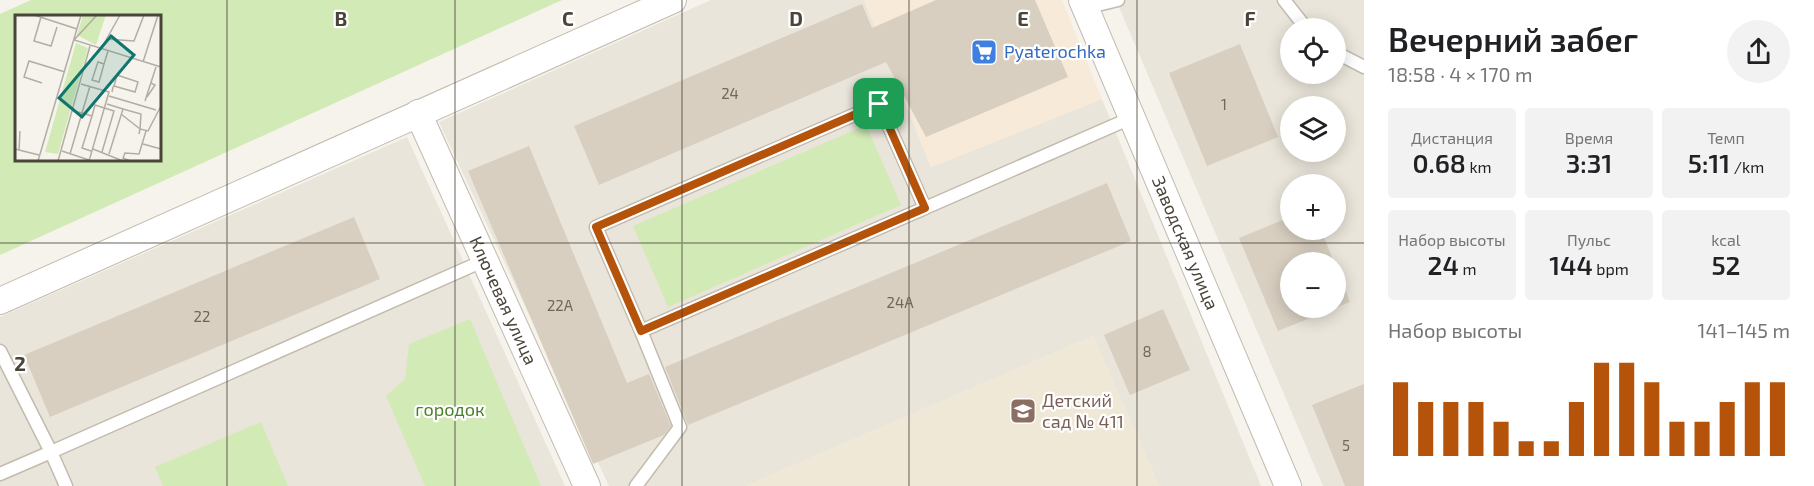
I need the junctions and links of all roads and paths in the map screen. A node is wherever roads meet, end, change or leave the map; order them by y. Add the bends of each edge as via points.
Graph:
1 (673, 0) edge
2 (1118, 0) edge
3 (1284, 0) edge
4 (1083, 4) edge
5 (1298, 18) edge
6 (1346, 58) edge
7 (1364, 67) edge
8 (418, 113) junction
9 (1131, 118) junction
10 (925, 208) junction
11 (483, 261) junction
12 (0, 301) edge
13 (641, 331) junction
14 (0, 351) edge
15 (51, 452) junction
16 (0, 474) edge
17 (66, 486) edge
18 (587, 486) edge
19 (636, 486) edge
20 (1288, 486) edge

1 - 8 street
2 - 4 lane
3 - 5 lane
4 - 9 street, Заводская улица
6 - 7 lane
8 - 11 street, Ключевая улица
8 - 12 street
9 - 10 lane
9 - 20 street, Заводская улица
10 - 13 lane
10 - 13 lane via 879,104 694,184 596,227
11 - 15 lane
11 - 18 street, Ключевая улица
13 - 19 lane via 681,427
14 - 15 lane
15 - 16 lane
15 - 17 lane

